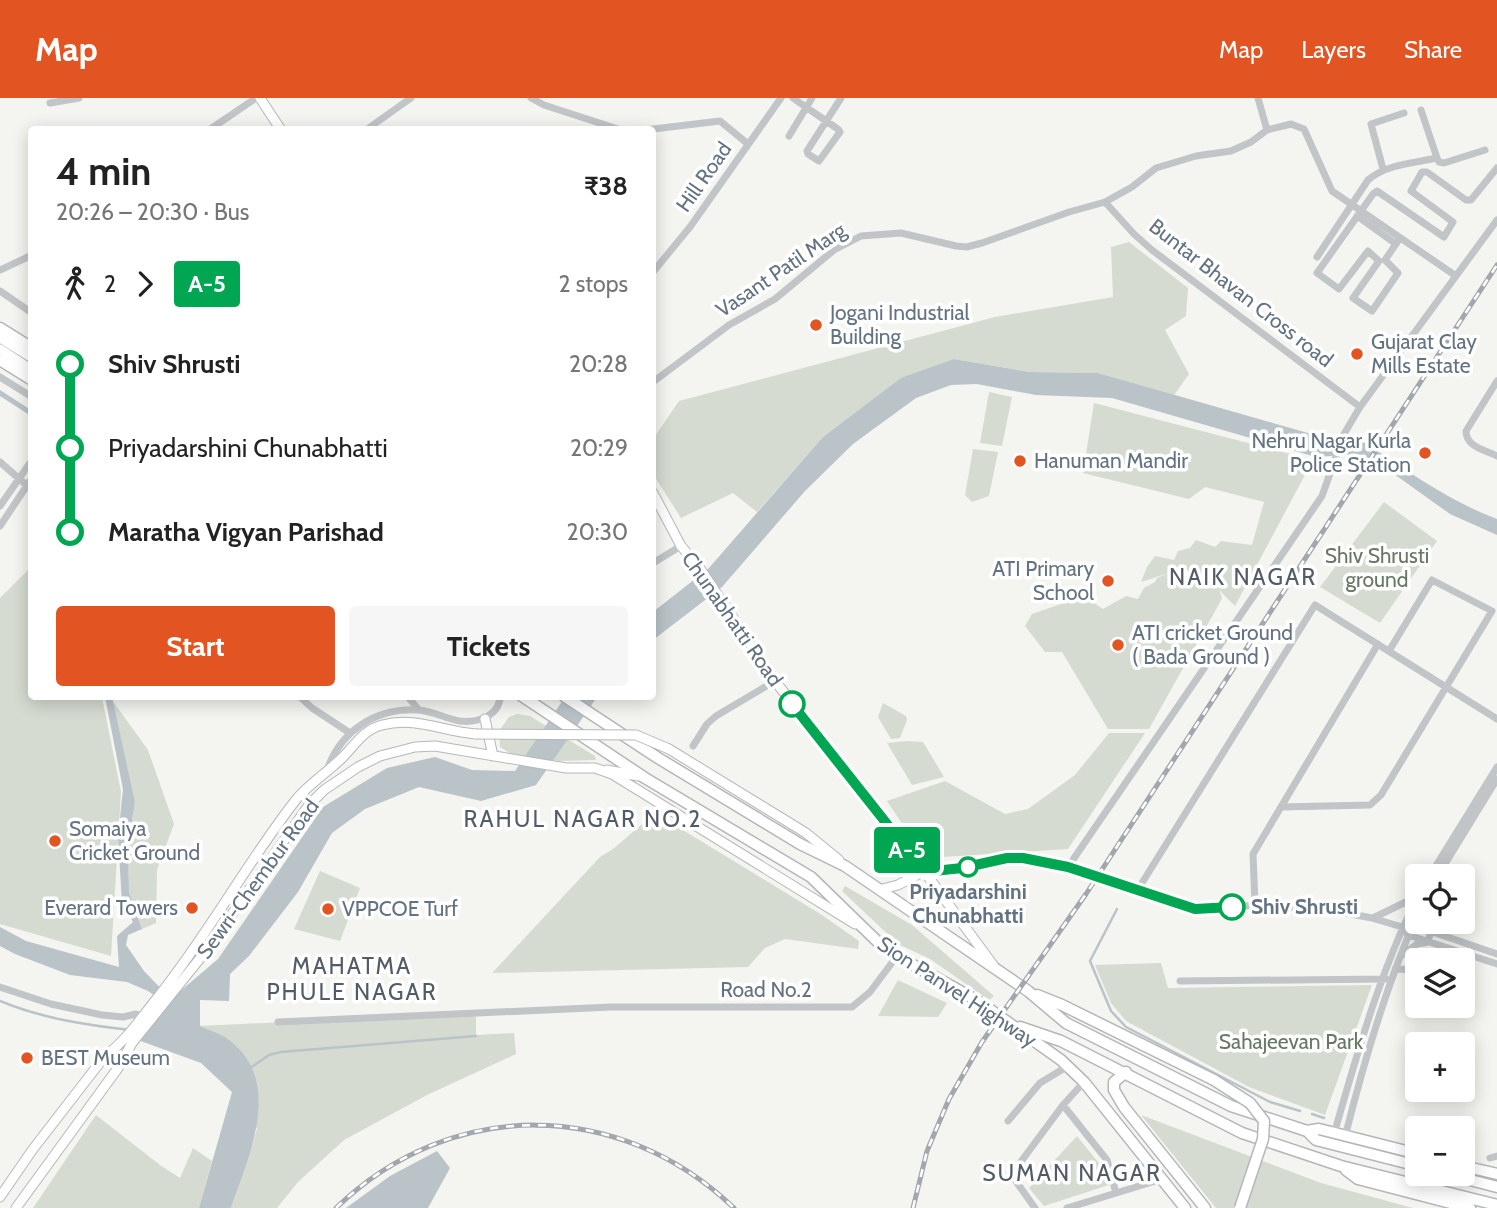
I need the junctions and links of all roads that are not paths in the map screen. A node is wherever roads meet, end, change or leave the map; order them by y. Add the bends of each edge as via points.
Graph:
1 (79, 98) edge
2 (258, 98) edge
3 (411, 98) edge
4 (531, 98) edge
5 (781, 98) edge
6 (793, 98) edge
7 (812, 98) edge
8 (841, 98) edge
9 (1258, 98) edge
10 (50, 103) dead end
11 (806, 107) junction
12 (1421, 110) dead end
13 (1404, 113) dead end
14 (826, 121) junction
15 (215, 126) edge
16 (278, 126) edge
17 (372, 126) edge
18 (609, 126) edge
19 (656, 129) edge
20 (1267, 130) junction
21 (789, 136) dead end
22 (748, 144) junction
23 (1485, 150) dead end
24 (1437, 158) junction
25 (1497, 168) edge
26 (1383, 169) junction
27 (1105, 202) junction
28 (1353, 205) junction
29 (1359, 213) junction
30 (1497, 220) edge
31 (1398, 241) junction
32 (28, 257) edge
33 (1317, 257) dead end
34 (656, 268) edge
35 (0, 270) edge
36 (1456, 276) junction
37 (0, 291) edge
38 (28, 310) edge
39 (0, 328) edge
40 (0, 338) edge
41 (28, 346) edge
42 (0, 349) edge
43 (28, 356) edge
44 (0, 359) edge
45 (28, 367) edge
46 (0, 377) edge
47 (28, 377) edge
48 (656, 380) edge
49 (1497, 381) edge
50 (28, 394) edge
51 (1360, 407) junction
52 (1497, 456) edge
53 (0, 462) edge
54 (28, 465) edge
55 (18, 478) junction
56 (28, 483) edge
57 (28, 487) edge
58 (656, 499) edge
59 (0, 506) edge
60 (0, 527) edge
61 (681, 547) junction
62 (656, 561) edge
63 (1378, 644) junction
64 (1389, 651) junction
65 (775, 681) junction
66 (1445, 686) junction
67 (303, 700) edge
68 (410, 700) edge
69 (500, 700) edge
70 (528, 700) edge
71 (570, 700) edge
72 (419, 710) junction
73 (485, 719) junction
74 (1497, 719) edge
75 (350, 733) junction
76 (693, 746) dead end
77 (493, 756) junction
78 (1497, 767) edge
79 (595, 768) junction
80 (327, 770) junction
81 (645, 778) junction
82 (1497, 779) edge
83 (1281, 807) junction
84 (1437, 864) edge
85 (1445, 864) edge
86 (845, 866) junction
87 (1068, 867) junction
88 (925, 872) junction
89 (882, 890) junction
90 (1137, 891) junction
91 (1405, 902) edge
92 (1255, 905) junction
93 (1372, 918) junction
94 (1405, 920) edge
95 (1402, 926) junction
96 (1405, 926) edge
97 (866, 931) junction
98 (1431, 934) edge
99 (1440, 934) edge
100 (1408, 935) junction
101 (1428, 942) junction
102 (1494, 953) edge
103 (196, 955) junction
104 (897, 956) junction
105 (1399, 957) junction
106 (1488, 961) junction
107 (1497, 964) edge
108 (1395, 969) junction
109 (1405, 969) edge
110 (997, 971) junction
111 (1387, 979) junction
112 (1180, 981) dead end
113 (0, 986) edge
114 (1028, 991) junction
115 (141, 1022) junction
116 (278, 1023) dead end
117 (1007, 1023) junction
118 (129, 1040) junction
119 (100, 1063) junction
120 (1068, 1066) junction
121 (1126, 1072) junction
122 (113, 1075) junction
123 (1084, 1082) junction
124 (1063, 1105) junction
125 (1009, 1121) dead end
126 (1307, 1130) junction
127 (1339, 1135) junction
128 (1405, 1151) edge
129 (1405, 1164) edge
130 (1340, 1166) junction
131 (1475, 1169) edge
132 (1497, 1174) edge
133 (1161, 1179) junction
134 (1475, 1181) edge
135 (1497, 1187) edge
136 (1116, 1193) junction
137 (0, 1197) edge
138 (1497, 1205) edge
139 (16, 1208) edge
140 (1035, 1208) edge
141 (1067, 1208) edge
142 (1185, 1208) edge
143 (1205, 1208) edge
144 (1240, 1208) edge
145 (1470, 1208) edge

1 - 10 street
2 - 15 street
2 - 16 main road
3 - 17 street
4 - 18 street
5 - 22 street, Hill Road
6 - 11 street
7 - 11 street
8 - 14 street
9 - 20 street
11 - 14 street
11 - 21 street
12 - 24 street
13 - 26 street via 1371,124
14 - 14 street via 807,152 819,161 840,133
19 - 22 street via 720,121
20 - 27 street, Vasant Patil Marg via 1231,151 1156,168
20 - 28 street via 1291,124 1304,129 1332,191
22 - 34 street, Hill Road via 691,227
23 - 24 street via 1444,163
24 - 26 street
25 - 29 street via 1471,200 1422,172 1411,191 1453,222 1444,237 1377,191
26 - 28 street via 1368,180
27 - 48 street, Vasant Patil Marg via 967,247 901,233 862,236 834,250 775,299 729,325
27 - 51 street, Buntar Bhavan Cross road via 1153,250
28 - 29 street
28 - 33 street
29 - 31 street
29 - 31 street via 1317,272 1339,289 1365,252 1378,258 1353,297 1370,311 1398,274 1385,260
30 - 36 street
31 - 36 street
32 - 35 street
36 - 51 street
37 - 38 street
39 - 41 highway
40 - 43 main road
42 - 45 main road
44 - 47 highway
46 - 50 street
49 - 52 street via 1466,431 1470,444
51 - 87 street via 1344,434 1322,496
53 - 55 street
54 - 55 street
55 - 56 street
55 - 59 street
57 - 60 street
58 - 61 main road, Chunabhatti Road
61 - 62 street
61 - 65 main road, Chunabhatti Road
63 - 64 street
63 - 83 street
63 - 90 street via 1315,605
64 - 66 street
64 - 66 street via 1432,580 1492,611
65 - 76 street via 716,716
65 - 88 main road, Chunabhatti Road
66 - 74 street
66 - 83 street via 1381,795 1370,805
67 - 75 street
68 - 72 street
69 - 73 street
70 - 81 highway, Sion Panvel Highway
71 - 86 highway, Sion Panvel Highway via 800,844
72 - 73 street via 461,721
72 - 75 street via 376,715
73 - 77 main road
75 - 80 street via 333,753
77 - 79 main road, Sewri-Chembur Road
77 - 103 main road, Sewri-Chembur Road via 415,747 380,755 342,777 309,805
78 - 84 street
79 - 81 main road
79 - 97 main road, Sewri-Chembur Road via 612,774
80 - 86 main road, bridge via 364,734 382,725 419,722 477,734 636,735 669,749 806,833
80 - 103 main road via 297,798
81 - 97 highway, Sion Panvel Highway via 811,877
82 - 85 street
83 - 92 street via 1253,854
86 - 89 highway, Sion Panvel Highway
87 - 88 street via 1007,858
87 - 90 street
88 - 89 main road
88 - 110 main road, Chunabhatti Road
89 - 110 highway, Sion Panvel Highway
90 - 92 street via 1195,909
91 - 93 street
92 - 93 street
93 - 95 street
94 - 95 street
95 - 96 street
95 - 100 street
95 - 111 street
97 - 104 highway, Sion Panvel Highway
98 - 101 street
99 - 102 street
100 - 101 street
100 - 105 street
101 - 105 street
101 - 106 street
102 - 106 street
103 - 115 main road
104 - 116 street, Road No.2 via 870,992 852,1007 611,1007
104 - 117 highway, Sion Panvel Highway via 978,1001
105 - 108 street
106 - 107 street
108 - 109 street
108 - 111 street
110 - 114 highway, Sion Panvel Highway
111 - 112 street
111 - 127 street
113 - 115 street via 102,1015 136,1014
114 - 126 highway via 1066,1023 1231,1106
114 - 144 highway, bridge via 1214,1080 1256,1108 1264,1121 1264,1134
115 - 118 main road
117 - 120 highway, Sion Panvel Highway
117 - 121 highway via 1061,1041
118 - 119 main road
118 - 122 main road
119 - 122 main road
119 - 137 main road
120 - 123 highway, Sion Panvel Highway
120 - 125 street via 1040,1083
121 - 130 highway via 1242,1133
121 - 143 highway via 1114,1082 1114,1090
122 - 139 main road
123 - 124 street
123 - 133 highway, Sion Panvel Highway
124 - 136 street via 1107,1160
124 - 140 street via 1014,1171 1015,1180
126 - 127 highway
126 - 129 highway via 1316,1140
127 - 128 highway
130 - 138 highway
130 - 145 highway via 1358,1179
131 - 132 highway
133 - 136 street
133 - 142 highway, Sion Panvel Highway
134 - 135 highway
136 - 141 street

